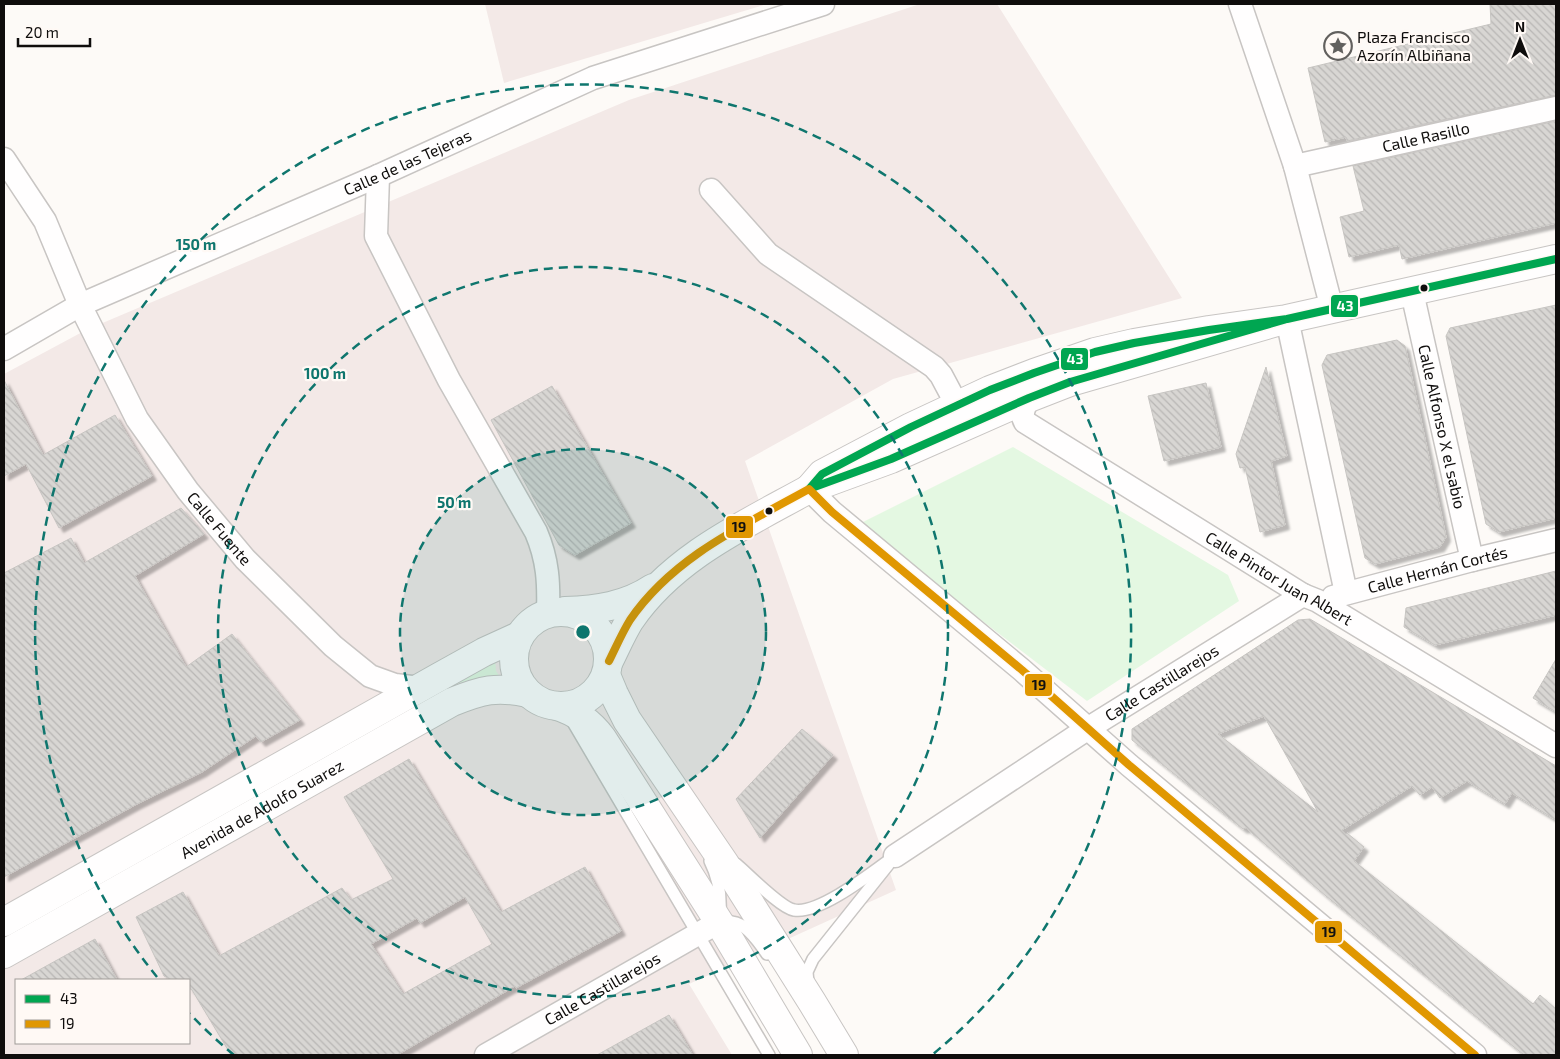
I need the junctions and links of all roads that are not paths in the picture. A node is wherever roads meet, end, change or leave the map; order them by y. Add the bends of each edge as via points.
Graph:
1 (823, 4) edge
2 (1240, 4) edge
3 (1556, 108) edge
4 (4, 159) edge
5 (1295, 166) junction
6 (378, 176) junction
7 (712, 190) dead end
8 (1556, 259) edge
9 (1412, 292) junction
10 (80, 305) junction
11 (1332, 309) junction
12 (1287, 320) junction
13 (4, 349) edge
14 (1029, 398) junction
15 (957, 405) junction
16 (808, 489) junction
17 (1556, 540) edge
18 (1472, 560) junction
19 (664, 581) junction
20 (1346, 593) junction
21 (1310, 598) junction
22 (557, 612) junction
23 (519, 636) junction
24 (607, 668) junction
25 (420, 688) junction
26 (528, 693) junction
27 (557, 706) junction
28 (627, 720) junction
29 (1087, 728) junction
30 (1556, 746) edge
31 (709, 840) junction
32 (895, 856) junction
33 (4, 922) edge
34 (708, 929) junction
35 (4, 954) edge
36 (776, 968) dead end
37 (812, 1002) junction
38 (486, 1055) edge
39 (769, 1055) edge
40 (798, 1055) edge
41 (844, 1055) edge
42 (1475, 1055) edge

1 - 6 street, Calle de las Tejeras via 594,78
2 - 5 street
3 - 5 street, Calle Rasillo
4 - 10 street, Calle Fuente via 45,221
5 - 11 street
6 - 10 street, Calle de las Tejeras
6 - 22 street via 376,236 449,380 536,532 547,564
7 - 15 street via 768,254 934,367
8 - 9 main road
9 - 11 main road
9 - 18 street, Calle Alfonso X el sabio
10 - 13 street, Calle de las Tejeras
10 - 25 street, Calle Fuente via 137,419 188,491 245,559 333,646 370,676 395,685
11 - 12 main road
12 - 14 main road via 1070,382
12 - 15 main road via 1171,336 1096,352 1034,372
12 - 20 street
14 - 16 main road via 891,459
14 - 21 street, Calle Pintor Juan Albert via 1023,410 1025,422
15 - 16 main road via 822,474
16 - 19 main road via 714,542
16 - 29 street
17 - 18 street, Calle Hernán Cortés
18 - 20 street, Calle Hernán Cortés
19 - 22 main road via 619,604
19 - 24 main road via 631,620
20 - 21 street, Calle Hernán Cortés
21 - 29 street, Calle Castillarejos
21 - 30 street, Calle Pintor Juan Albert
22 - 23 main road via 536,618
22 - 24 main road via 580,615 592,622 608,646
23 - 25 main road, Avenida de Adolfo Suarez
23 - 26 main road via 514,666
24 - 27 main road via 600,686 587,698 570,706
24 - 28 main road via 614,694
25 - 33 main road, Avenida de Adolfo Suarez
26 - 27 main road
26 - 35 main road, Avenida de Adolfo Suarez via 494,688 452,702
27 - 34 main road via 582,718 602,738
28 - 31 main road
28 - 34 lane via 712,864 721,904
29 - 32 street, Calle Castillarejos
29 - 42 street
31 - 32 lane via 779,902 793,910 816,907 837,896
31 - 37 main road
32 - 37 lane via 813,959 807,972
34 - 36 lane via 732,922 742,925
34 - 38 street, Calle Castillarejos
34 - 39 lane
34 - 40 main road
37 - 41 main road

